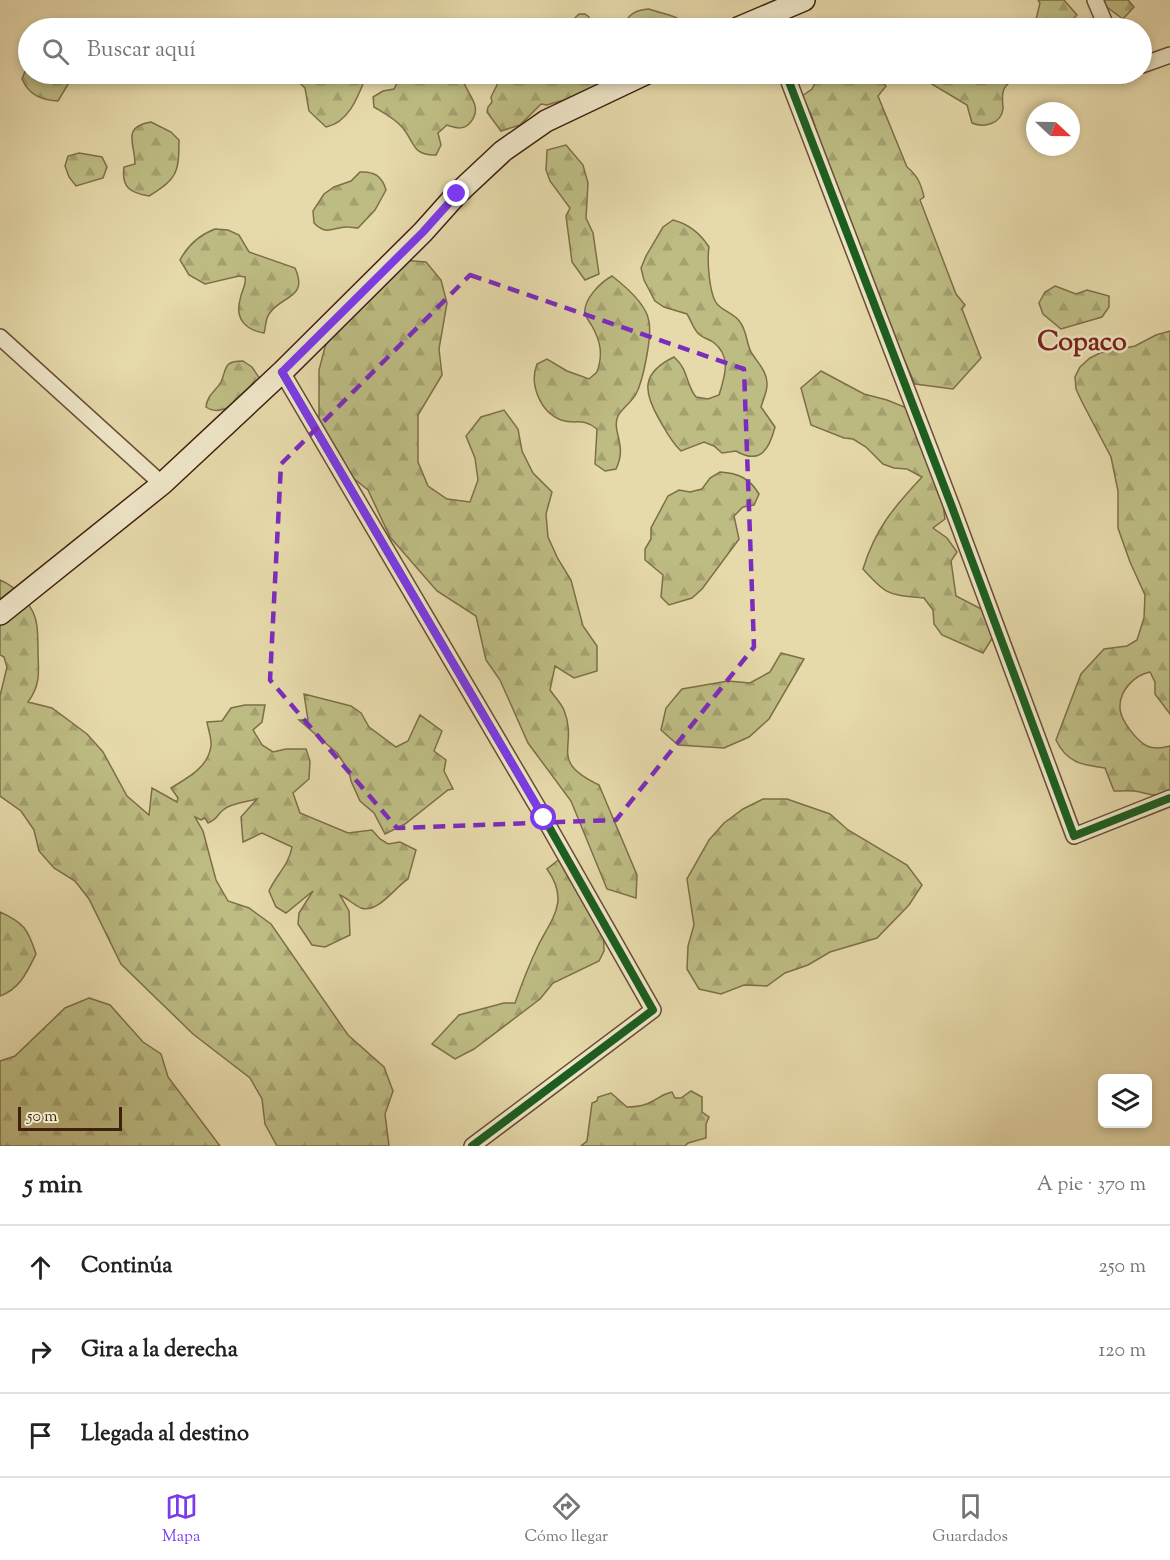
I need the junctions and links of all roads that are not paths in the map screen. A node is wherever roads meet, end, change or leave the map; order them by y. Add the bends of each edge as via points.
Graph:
1 (804, 0) edge
2 (1095, 0) edge
3 (773, 18) edge
4 (1103, 18) edge
5 (1170, 55) edge
6 (1152, 61) edge
7 (624, 84) edge
8 (790, 84) edge
9 (0, 337) edge
10 (282, 372) junction
11 (162, 484) junction
12 (0, 614) edge
13 (1170, 798) edge
14 (472, 1146) edge

1 - 3 street
2 - 4 street
5 - 6 street
7 - 10 street via 546,121 503,151
8 - 13 street via 1074,836
9 - 11 street
10 - 11 street
10 - 14 street via 653,1010
11 - 12 street

